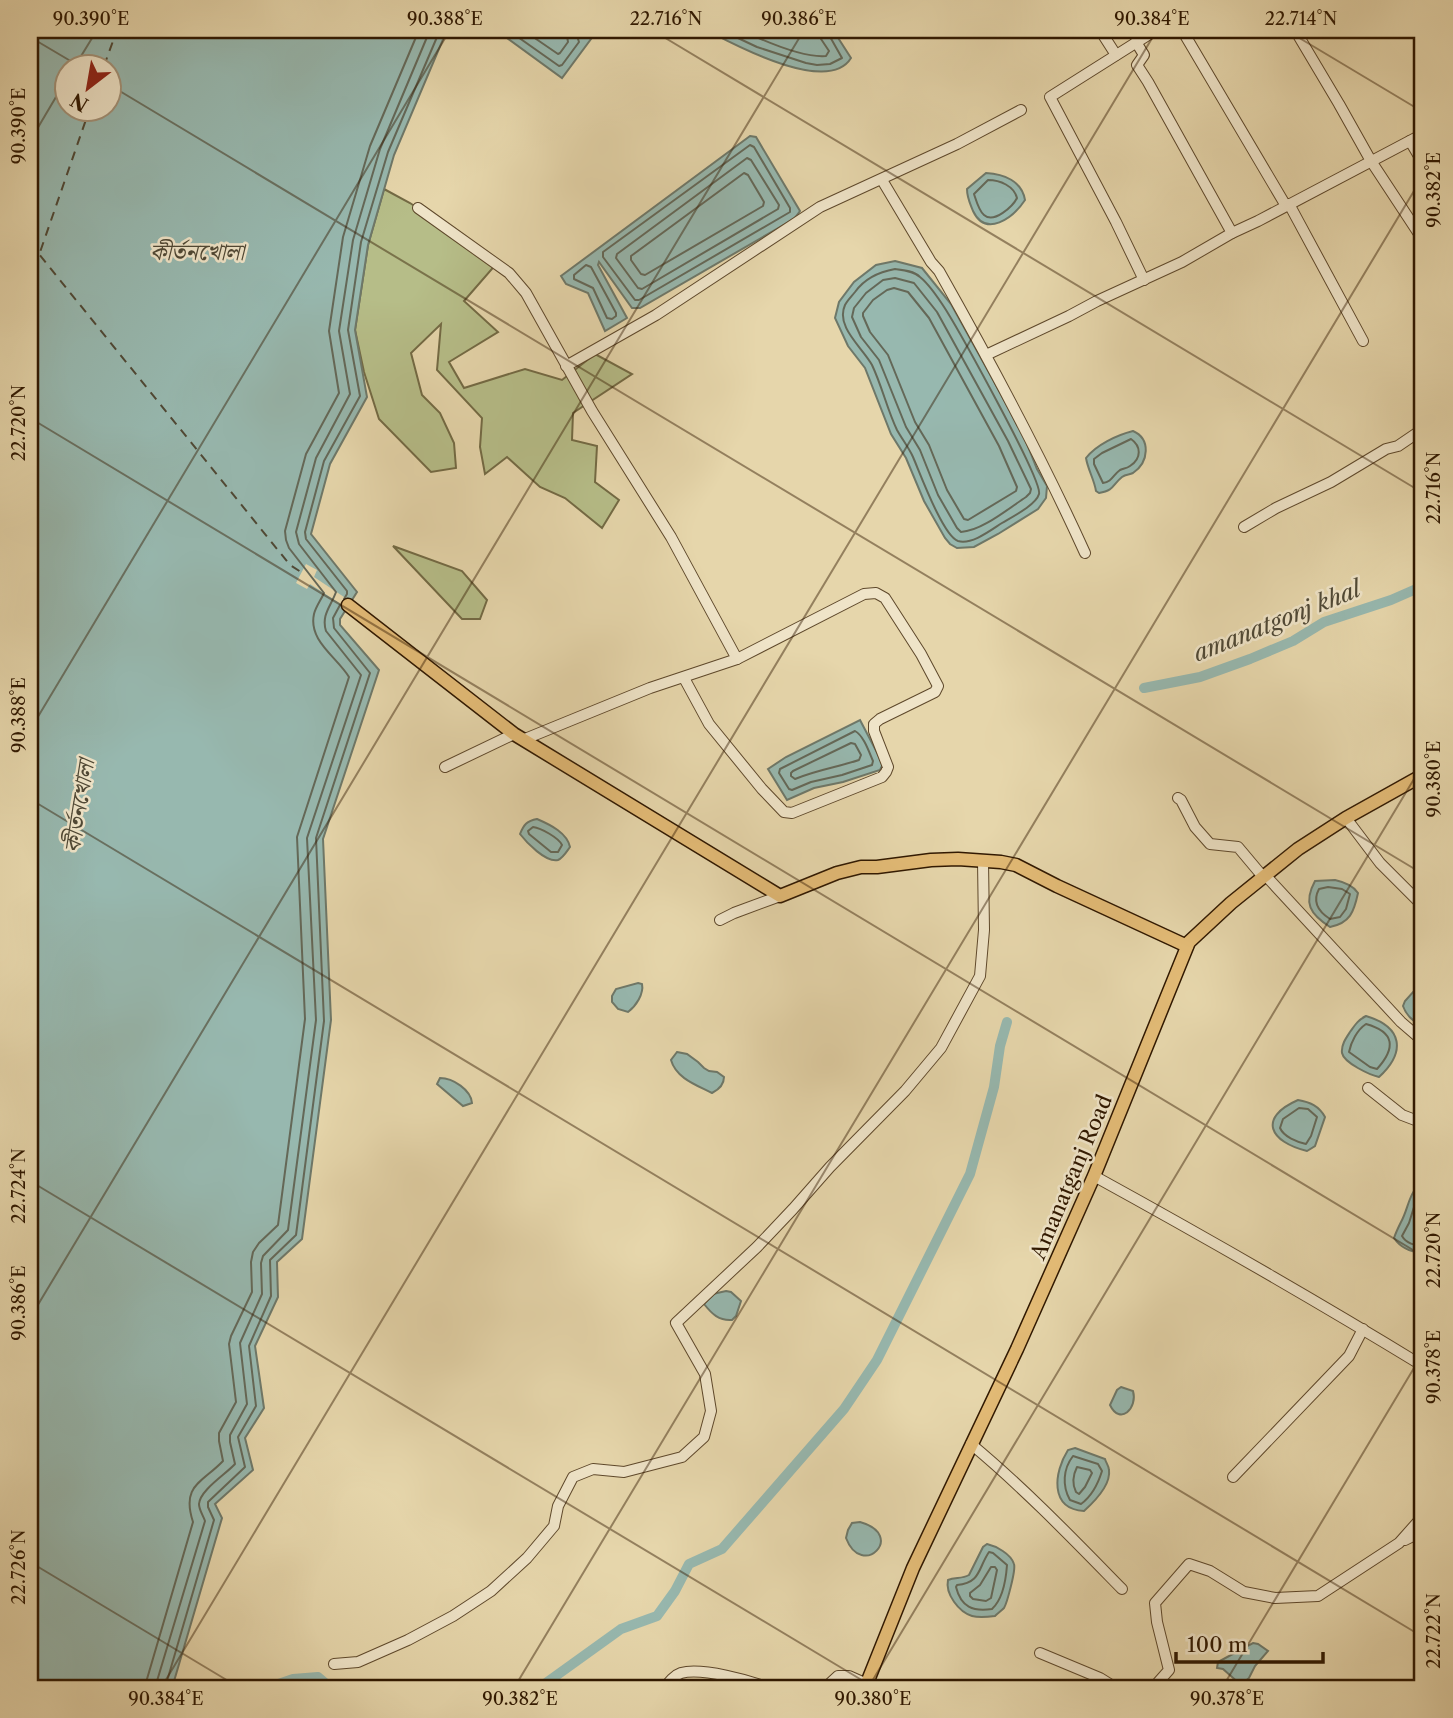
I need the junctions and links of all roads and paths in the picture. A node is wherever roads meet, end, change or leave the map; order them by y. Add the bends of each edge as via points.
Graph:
1 (1100, 30) edge
2 (1156, 30) edge
3 (1182, 30) edge
4 (1295, 30) edge
5 (1136, 42) junction
6 (1116, 55) junction
7 (1021, 110) dead end
8 (1423, 134) edge
9 (1410, 141) junction
10 (1371, 161) junction
11 (1423, 163) edge
12 (882, 180) junction
13 (1288, 205) junction
14 (418, 208) dead end
15 (1232, 233) junction
16 (1423, 240) edge
17 (1144, 280) junction
18 (1363, 341) dead end
19 (986, 355) junction
20 (566, 366) junction
21 (1423, 429) edge
22 (1244, 527) dead end
23 (1085, 553) dead end
24 (348, 605) dead end
25 (737, 659) junction
26 (684, 678) junction
27 (519, 737) junction
28 (445, 766) dead end
29 (1423, 775) edge
30 (1178, 798) dead end
31 (1346, 818) junction
32 (984, 861) junction
33 (1265, 877) junction
34 (780, 896) junction
35 (1423, 906) edge
36 (720, 920) dead end
37 (1187, 946) junction
38 (1423, 1041) edge
39 (1368, 1088) dead end
40 (1423, 1123) edge
41 (1094, 1176) junction
42 (1363, 1329) junction
43 (1423, 1366) edge
44 (971, 1444) junction
45 (1233, 1477) dead end
46 (1423, 1516) edge
47 (1423, 1531) edge
48 (1399, 1543) junction
49 (1122, 1589) dead end
50 (1040, 1653) dead end
51 (334, 1664) dead end
52 (866, 1686) edge
53 (665, 1688) edge
54 (771, 1688) edge
55 (825, 1688) edge
56 (1115, 1688) edge
57 (1153, 1688) edge

1 - 6 street
2 - 5 street
3 - 13 street
4 - 10 street
5 - 6 street
5 - 15 street via 1144,55 1137,65
6 - 17 street via 1050,97
7 - 12 street
8 - 9 street
9 - 10 street
9 - 11 street
10 - 13 street
10 - 16 street
12 - 19 street
12 - 20 street via 820,207 656,315
13 - 15 street
13 - 18 street
14 - 20 street via 509,273 526,293
15 - 17 street
17 - 19 street
19 - 23 street
20 - 25 street via 671,537
21 - 22 street
24 - 27 main road
25 - 26 street
25 - 26 street via 864,594 876,593 885,598 938,686 935,692 874,724 888,766 882,777 792,813 784,812 762,789 709,724
26 - 27 street
27 - 28 street
27 - 34 main road
29 - 31 main road, Amanatganj Road
30 - 33 street via 1210,844 1238,848
31 - 33 main road, Amanatganj Road
31 - 35 street via 1380,863
32 - 34 main road via 931,860 861,867
32 - 37 main road via 1016,866
32 - 51 street via 980,976 941,1048 757,1247 676,1323 705,1374 711,1410 704,1437 682,1457 624,1472 593,1469 573,1477 554,1525 491,1591 408,1640 358,1662
33 - 37 main road, Amanatganj Road
33 - 38 street
34 - 36 street
37 - 41 main road, Amanatganj Road
39 - 40 street via 1402,1115
41 - 42 street
41 - 44 main road, Amanatganj Road
42 - 43 street
42 - 45 street via 1349,1356
44 - 49 street
44 - 52 main road, Amanatganj Road via 913,1568
46 - 48 street
47 - 48 street
48 - 57 street via 1318,1596 1275,1598 1244,1592 1189,1563 1155,1603 1169,1670
50 - 56 street
52 - 55 street via 849,1676 838,1676
53 - 54 street via 679,1674 693,1672 721,1674

